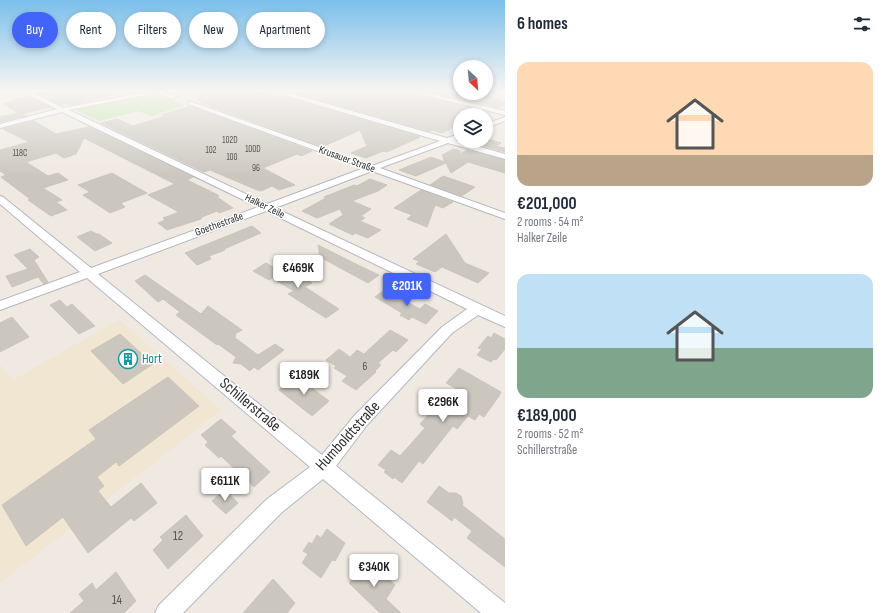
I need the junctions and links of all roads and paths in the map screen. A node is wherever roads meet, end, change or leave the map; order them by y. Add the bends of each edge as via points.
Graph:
1 (26, 120) edge
2 (82, 120) edge
3 (236, 120) edge
4 (376, 120) edge
5 (503, 120) edge
6 (493, 123) edge
7 (0, 126) edge
8 (453, 138) edge
9 (448, 140) junction
10 (505, 157) edge
11 (372, 168) junction
12 (0, 199) edge
13 (266, 207) junction
14 (505, 216) edge
15 (90, 273) junction
16 (0, 306) edge
17 (477, 309) junction
18 (505, 322) edge
19 (324, 467) junction
20 (167, 613) edge
21 (499, 613) edge

1 - 7 street
2 - 13 street, Halker Zeile
3 - 11 street, Krusauer Straße
4 - 9 street
5 - 6 street
8 - 9 street, Goethestraße
9 - 10 street
9 - 11 street, Goethestraße
11 - 13 street, Goethestraße
11 - 14 street, Krusauer Straße
12 - 15 street, Schillerstraße
13 - 15 street, Goethestraße
13 - 17 street, Halker Zeile
15 - 16 street, Goethestraße
15 - 19 street, Schillerstraße
17 - 18 street, Halker Zeile
17 - 19 street, Humboldtstraße via 448,330 361,420
19 - 20 street, Humboldtstraße via 274,506
19 - 21 street, Schillerstraße

